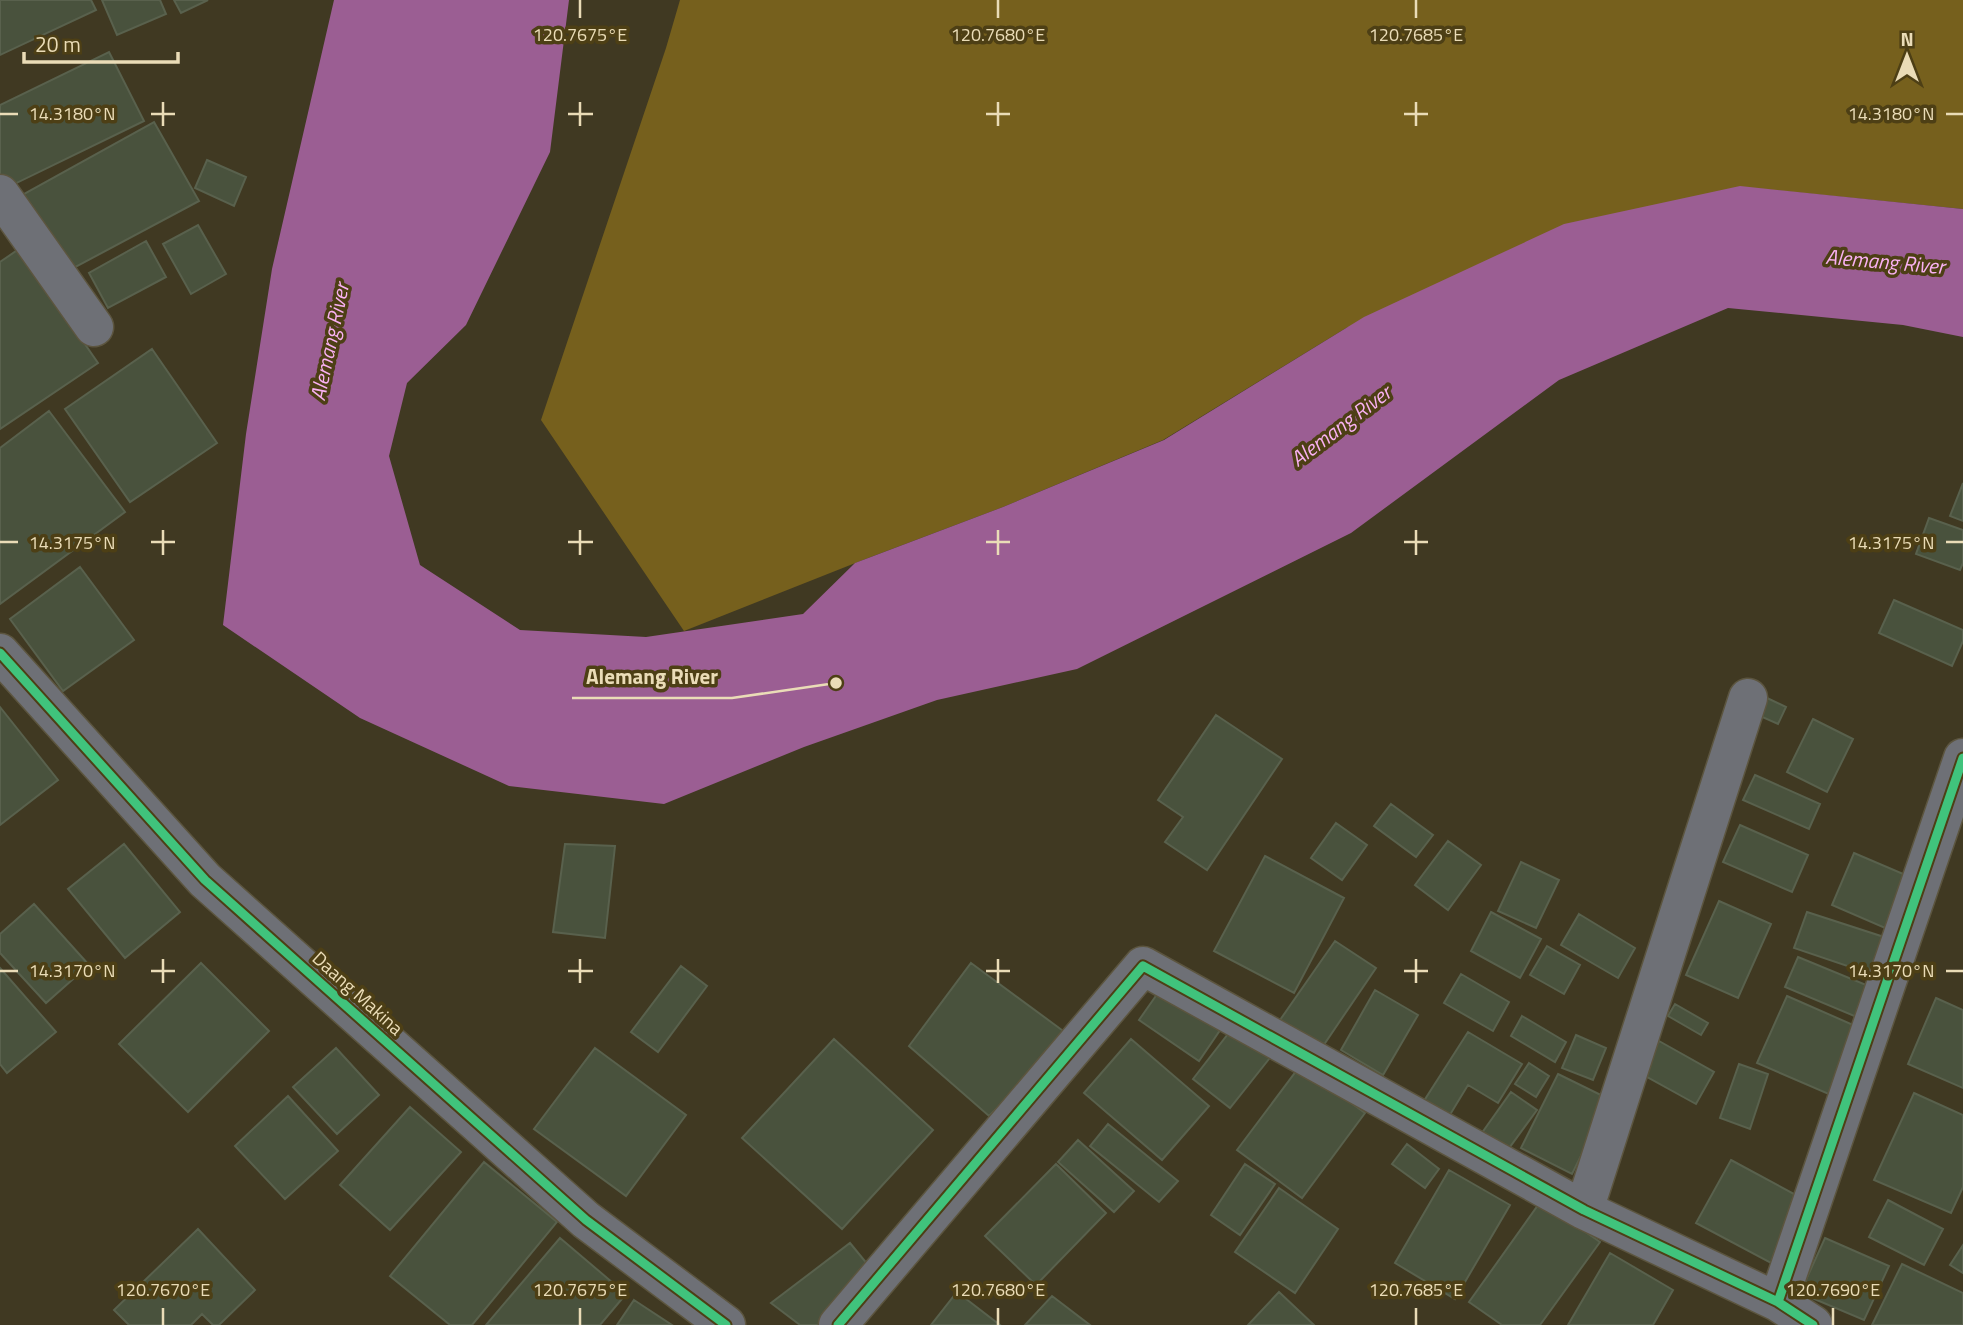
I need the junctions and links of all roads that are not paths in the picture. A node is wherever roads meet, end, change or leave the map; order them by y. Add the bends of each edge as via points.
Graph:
1 (0, 194) edge
2 (94, 327) dead end
3 (1, 657) edge
4 (1748, 698) dead end
5 (1963, 758) edge
6 (1584, 1210) junction
7 (1778, 1302) junction
8 (726, 1325) edge
9 (838, 1325) edge
10 (1813, 1325) edge

1 - 2 street
3 - 8 street, Daang Makina via 205,880 586,1220
4 - 6 street
5 - 7 street
6 - 7 street
6 - 9 street via 1143,967
7 - 10 street

